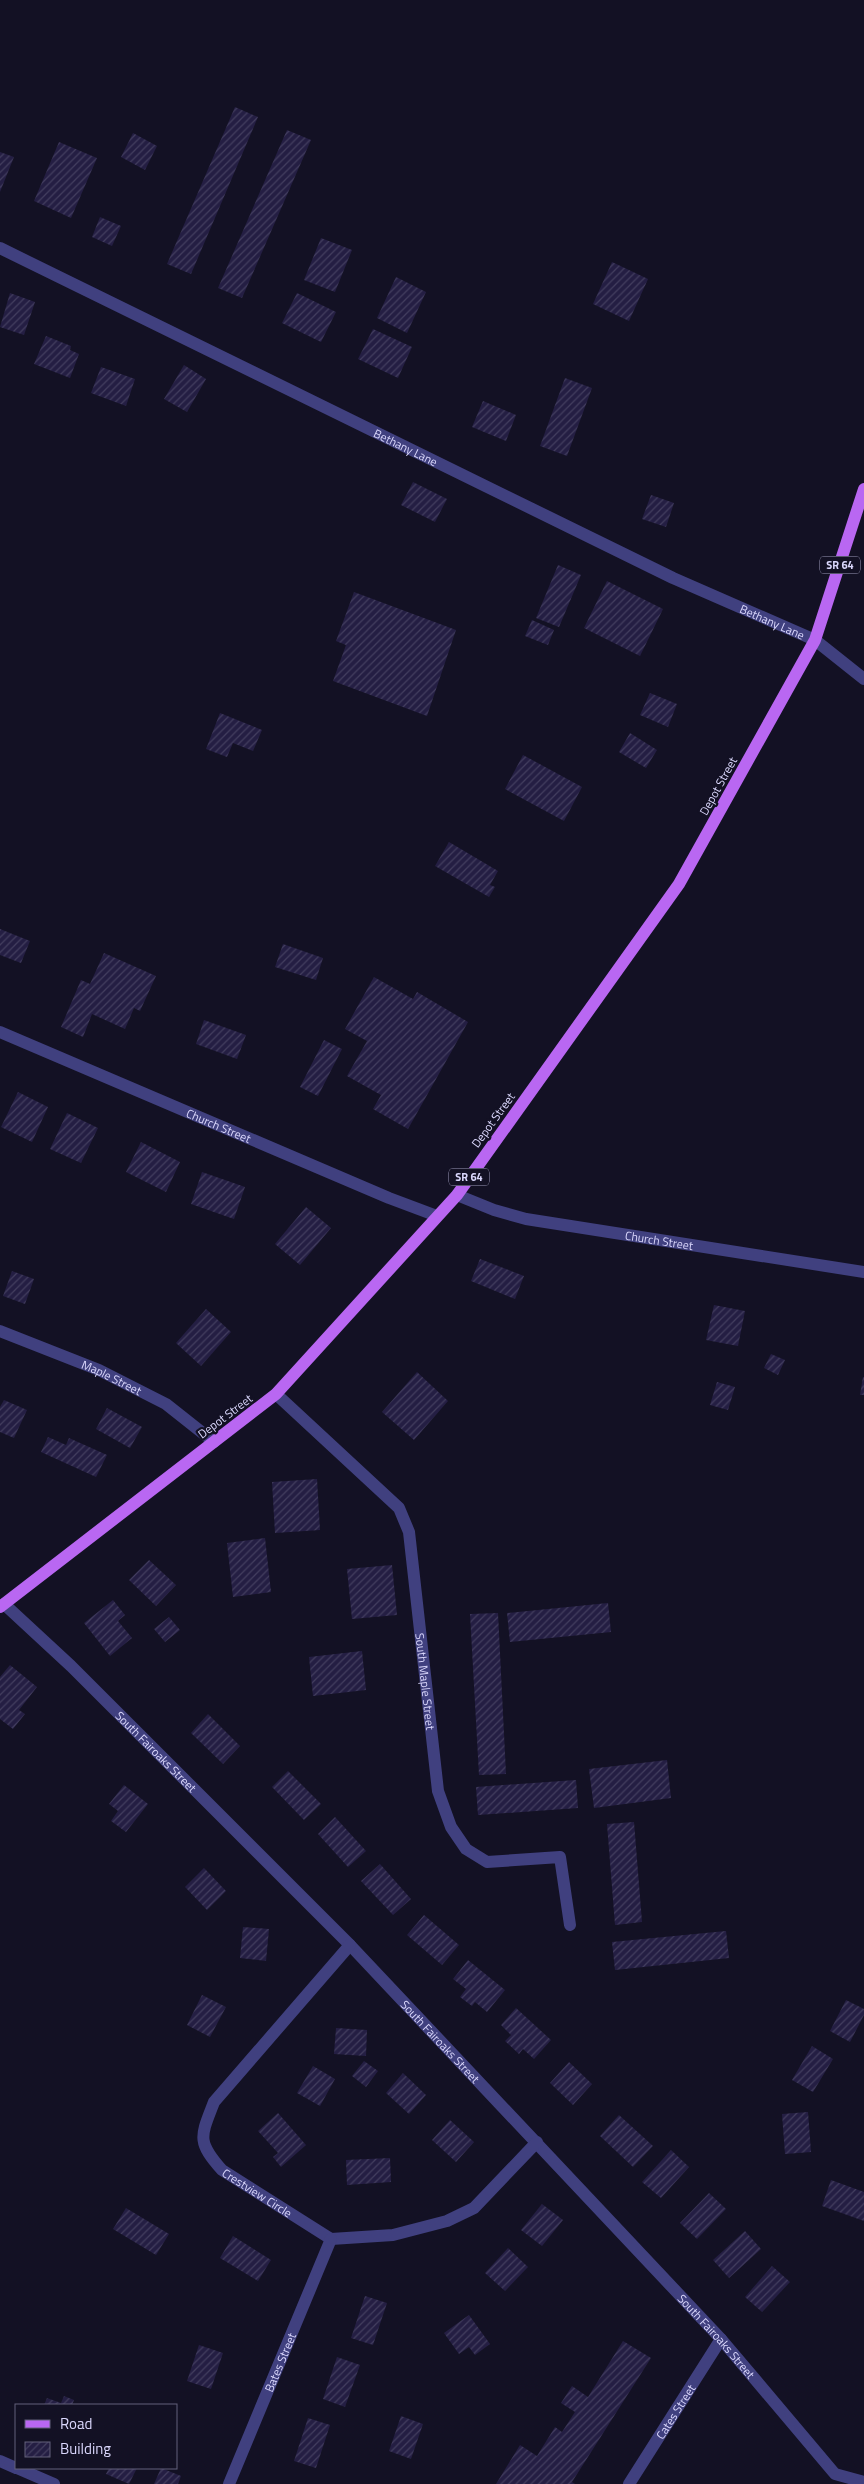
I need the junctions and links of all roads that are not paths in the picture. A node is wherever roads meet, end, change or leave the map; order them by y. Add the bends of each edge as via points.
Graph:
1 (0, 248) edge
2 (864, 490) edge
3 (815, 640) junction
4 (864, 678) edge
5 (0, 1032) edge
6 (457, 1195) junction
7 (437, 1216) junction
8 (864, 1272) edge
9 (0, 1331) edge
10 (276, 1394) junction
11 (214, 1442) junction
12 (2, 1605) edge
13 (570, 1925) dead end
14 (350, 1945) junction
15 (537, 2142) junction
16 (331, 2239) junction
17 (721, 2339) junction
18 (0, 2461) edge
19 (15, 2468) edge
20 (18, 2469) edge
21 (864, 2482) edge
22 (54, 2484) edge
23 (230, 2484) edge
24 (629, 2484) edge

1 - 3 street, Bethany Lane via 673,578
2 - 3 main road, SR 64
3 - 4 street, Bethany Lane
3 - 6 main road, Depot Street / SR 64 via 678,884
5 - 7 street, Church Street
6 - 7 main road, Depot Street / SR 64
6 - 8 street, Church Street via 526,1219
7 - 10 main road, Depot Street / SR 64
9 - 11 street, Maple Street via 99,1370 158,1400
10 - 11 main road, Depot Street / SR 64
10 - 13 street, South Maple Street via 399,1508 409,1532 438,1790 451,1827 466,1849 486,1862 560,1857
11 - 12 main road, Depot Street / SR 64
12 - 14 street, South Fairoaks Street via 71,1666
14 - 15 street, South Fairoaks Street
14 - 16 street, Crestview Circle via 214,2102 203,2143 222,2170
15 - 16 street via 474,2208 447,2221 393,2235
15 - 17 street, South Fairoaks Street
16 - 23 street, Bates Street
17 - 21 street, South Fairoaks Street via 835,2474
17 - 24 street, Cates Street
18 - 19 street
20 - 22 street

